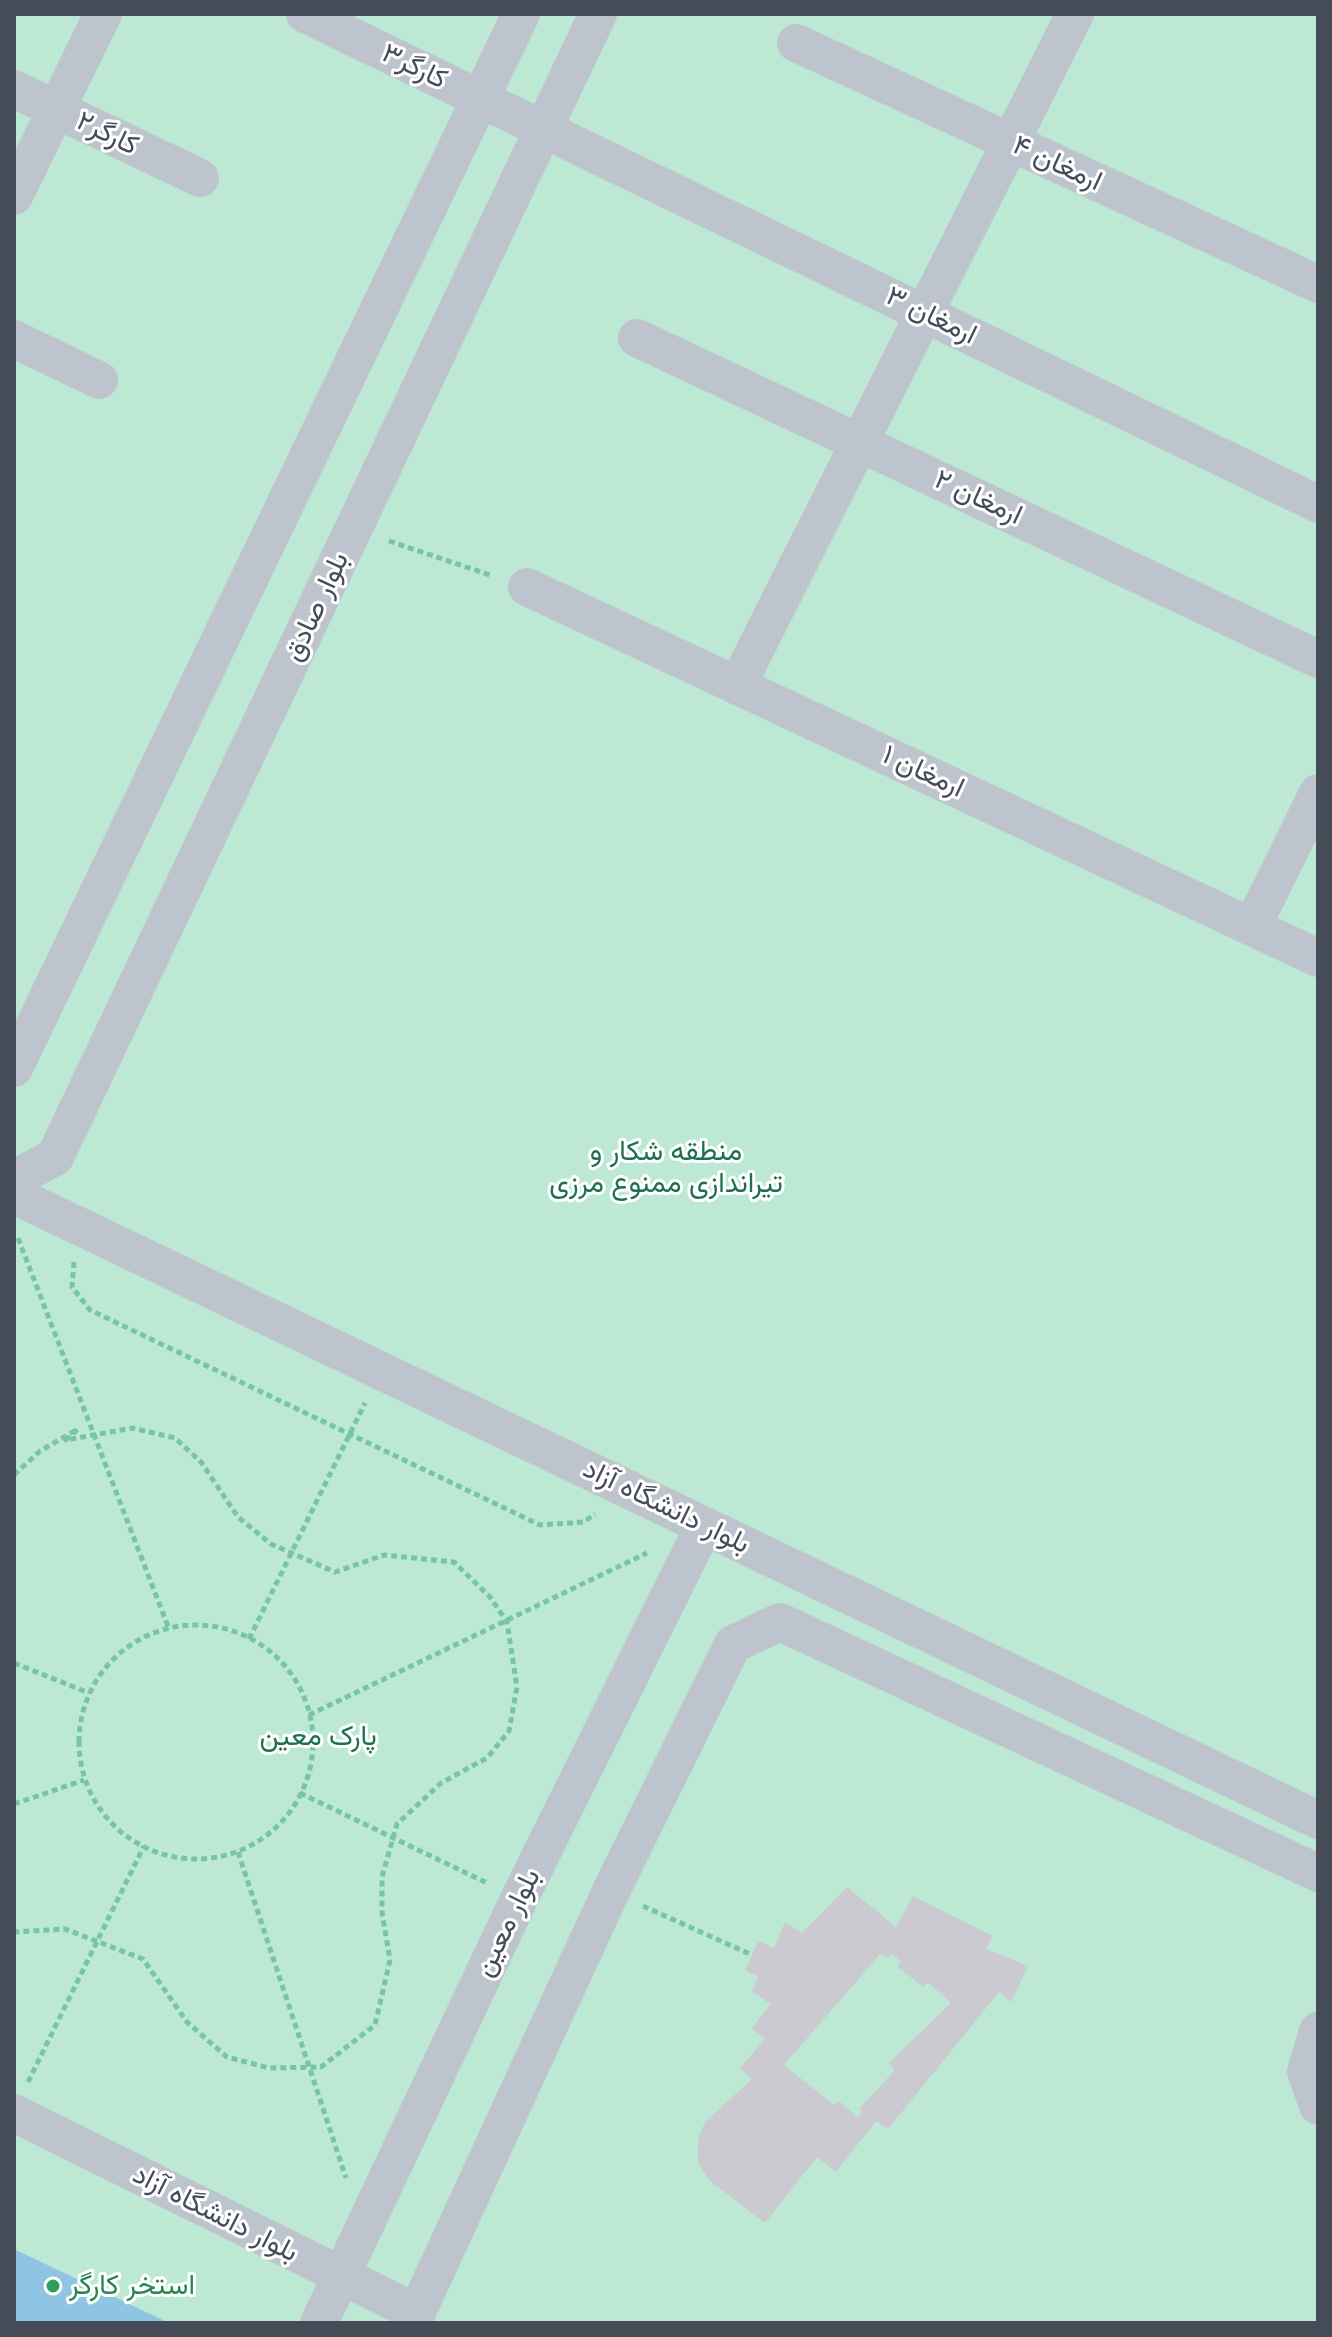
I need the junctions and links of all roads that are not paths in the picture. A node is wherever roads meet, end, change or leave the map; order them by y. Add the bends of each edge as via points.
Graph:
1 (103, 14) edge
2 (305, 14) edge
3 (521, 14) edge
4 (598, 14) edge
5 (1075, 14) edge
6 (796, 43) dead end
7 (14, 89) edge
8 (480, 99) junction
9 (56, 109) junction
10 (543, 129) junction
11 (1010, 143) junction
12 (200, 178) dead end
13 (14, 196) edge
14 (1318, 284) edge
15 (924, 313) junction
16 (637, 338) dead end
17 (14, 339) edge
18 (99, 380) dead end
19 (859, 442) junction
20 (1318, 504) edge
21 (527, 587) road end
22 (1318, 659) edge
23 (737, 686) junction
24 (1318, 793) edge
25 (1252, 927) junction
26 (1318, 958) edge
27 (14, 1068) edge
28 (14, 1179) edge
29 (14, 1195) edge
30 (704, 1526) junction
31 (1318, 1820) edge
32 (1318, 1873) edge
33 (1318, 2031) edge
34 (18, 2104) edge
35 (1318, 2106) edge
36 (340, 2277) junction
37 (415, 2318) edge
38 (319, 2323) edge

1 - 9 street
2 - 8 street, کارگر۳
3 - 8 street
4 - 10 street, بلوار صادق
5 - 11 street
6 - 11 street, ارمغان ۴
7 - 9 street, کارگر۲
8 - 10 street, کارگر۳
8 - 27 street
9 - 12 street, کارگر۲
9 - 13 street
10 - 15 street, ارمغان ۳
10 - 28 street, بلوار صادق via 55,1157
11 - 14 street, ارمغان ۴
11 - 15 street
15 - 19 street
15 - 20 street, ارمغان ۳
16 - 19 street, ارمغان ۲
17 - 18 street
19 - 22 street, ارمغان ۲
19 - 23 street
21 - 23 street, ارمغان ۱
23 - 25 street, ارمغان ۱
24 - 25 street
25 - 26 street, ارمغان ۱
29 - 30 street, بلوار دانشگاه آزاد
30 - 31 street, بلوار دانشگاه آزاد
30 - 36 street, بلوار معین
32 - 37 street via 780,1622 733,1644 611,1891
33 - 35 street via 1306,2071
34 - 36 street, بلوار دانشگاه آزاد
36 - 37 street, بلوار دانشگاه آزاد
36 - 38 street, بلوار معین

